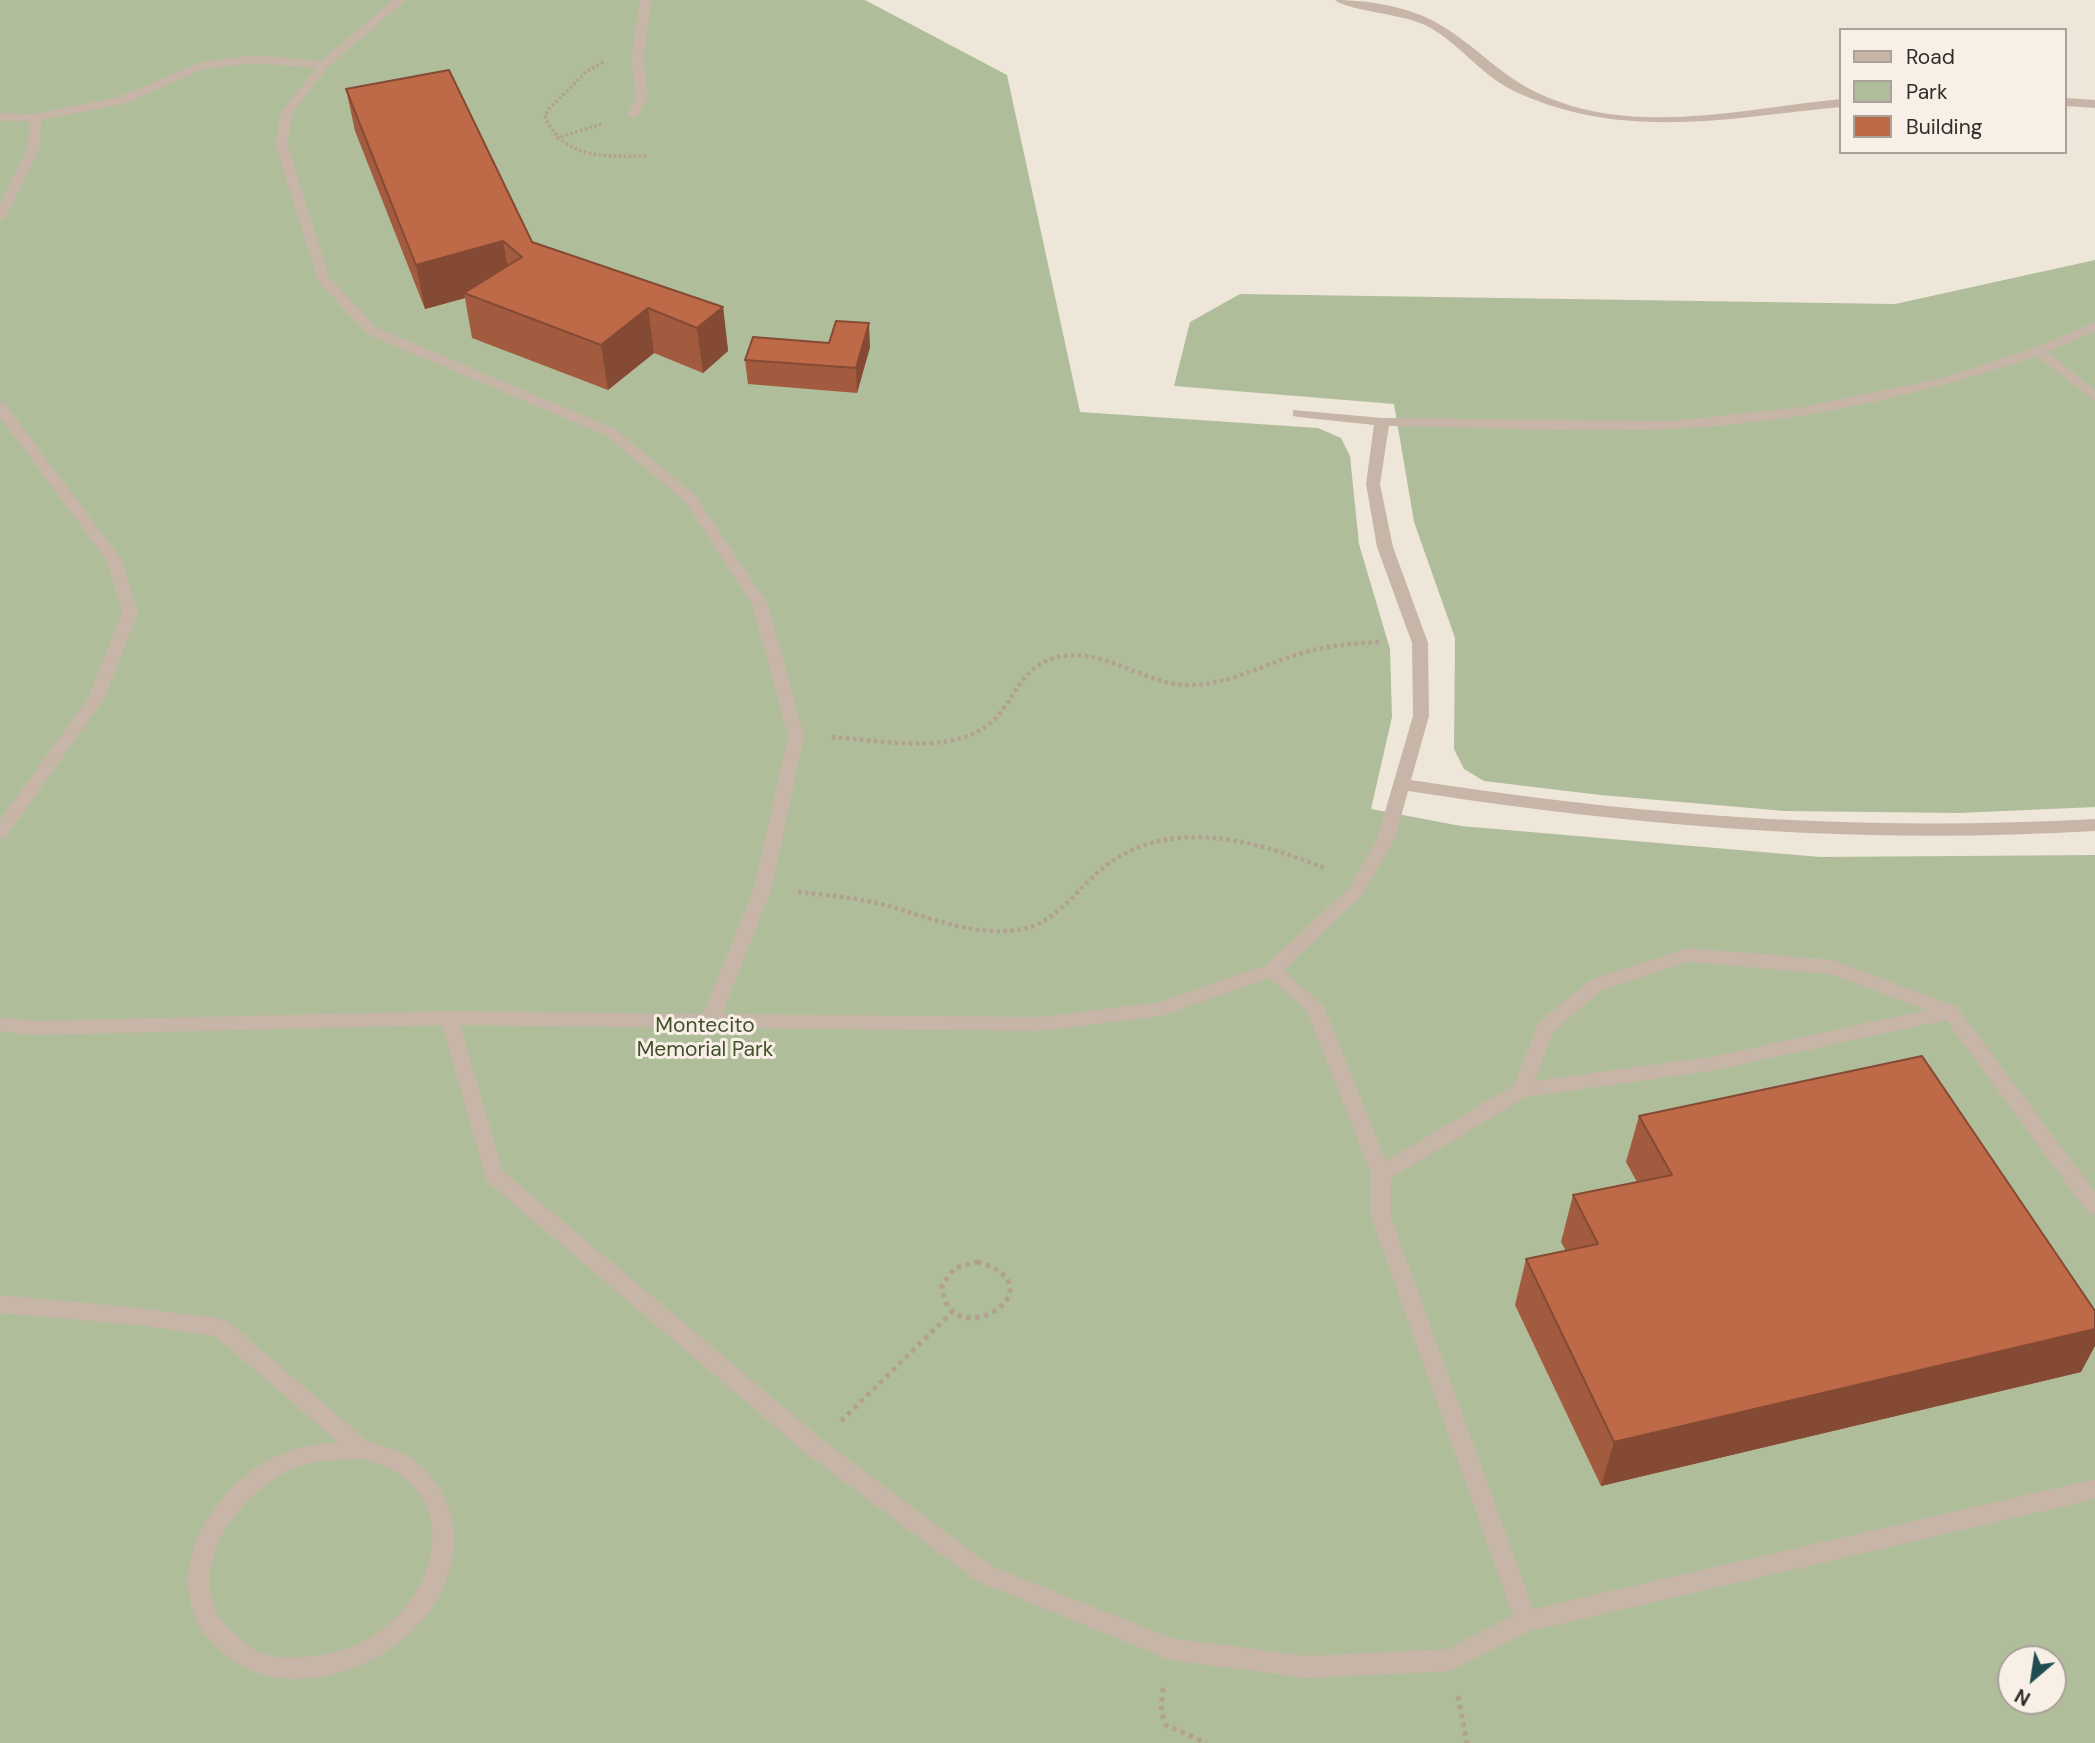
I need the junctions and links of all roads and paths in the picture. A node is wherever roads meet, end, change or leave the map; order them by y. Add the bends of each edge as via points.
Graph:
1 (400, 0) edge
2 (646, 0) edge
3 (1340, 0) edge
4 (637, 58) junction
5 (324, 65) junction
6 (2067, 102) edge
7 (1840, 103) edge
8 (2095, 104) edge
9 (633, 114) joint
10 (0, 117) edge
11 (35, 118) junction
12 (556, 138) junction
13 (646, 156) dead end
14 (0, 217) edge
15 (2095, 326) edge
16 (2039, 351) junction
17 (2095, 397) edge
18 (0, 407) edge
19 (1298, 413) dead end
20 (1382, 422) junction
21 (1420, 643) junction
22 (796, 736) junction
23 (1401, 784) junction
24 (2095, 825) edge
25 (0, 833) edge
26 (763, 888) junction
27 (1355, 892) junction
28 (1272, 970) junction
29 (1950, 1012) junction
30 (449, 1018) junction
31 (709, 1023) junction
32 (0, 1024) edge
33 (1522, 1090) junction
34 (1381, 1174) junction
35 (2095, 1207) edge
36 (0, 1304) edge
37 (953, 1311) junction
38 (816, 1447) junction
39 (363, 1450) junction
40 (2095, 1489) edge
41 (1526, 1621) junction
42 (1170, 1649) junction
43 (1450, 1660) junction
44 (1206, 1743) edge
45 (1467, 1743) edge

1 - 5 street
2 - 4 street
3 - 7 street via 1420,18 1512,86 1570,109 1632,122 1712,119
4 - 9 street via 642,97
4 - 12 path via 608,60 581,73 545,116
5 - 11 street via 252,59 201,66 122,100
5 - 22 street via 287,112 281,143 323,278 372,331 610,432 690,498 760,604
6 - 8 street
9 - 12 path
10 - 11 street
11 - 14 street via 34,147
12 - 13 path via 567,147 593,155
15 - 16 street
16 - 17 street
16 - 20 street via 1950,381 1804,411 1671,425
18 - 25 street via 114,561 130,613 96,699
19 - 20 street
20 - 21 street via 1373,484 1385,547
21 - 22 path via 1344,643 1227,681 1200,685 1176,685 1094,656 1064,655 1041,662 1021,677 998,717 979,732 935,741
21 - 23 street via 1421,716
22 - 26 street
23 - 24 street via 1531,805 1757,828 2011,832
23 - 27 street via 1386,839
26 - 27 path via 885,906 989,933 1029,927 1057,914 1073,893 1120,855 1146,844 1176,838 1221,838 1261,844 1308,861 1334,872
26 - 31 street
27 - 28 street
28 - 31 street via 1161,1009 1042,1024
28 - 34 street via 1315,1007
29 - 33 street via 1716,1063
29 - 33 street via 1833,967 1688,955 1596,985 1545,1028
29 - 35 street
30 - 31 street
30 - 32 street via 35,1028
30 - 38 street via 494,1175
33 - 34 street
34 - 41 street via 1381,1217
36 - 39 street via 220,1328
37 - 37 path via 973,1319 994,1315 1009,1301 1006,1275 999,1268 977,1262 955,1268 942,1285 945,1304
37 - 38 path
38 - 42 street via 985,1574
39 - 39 street via 325,1451 286,1462 250,1483 222,1512 203,1546 197,1582 204,1615 223,1644 255,1662 293,1670 336,1664 377,1646 411,1618 435,1584 446,1547 442,1512 426,1482 398,1460
40 - 41 street
41 - 43 street
42 - 43 street via 1307,1667
42 - 44 path via 1161,1711 1166,1725
43 - 45 path

